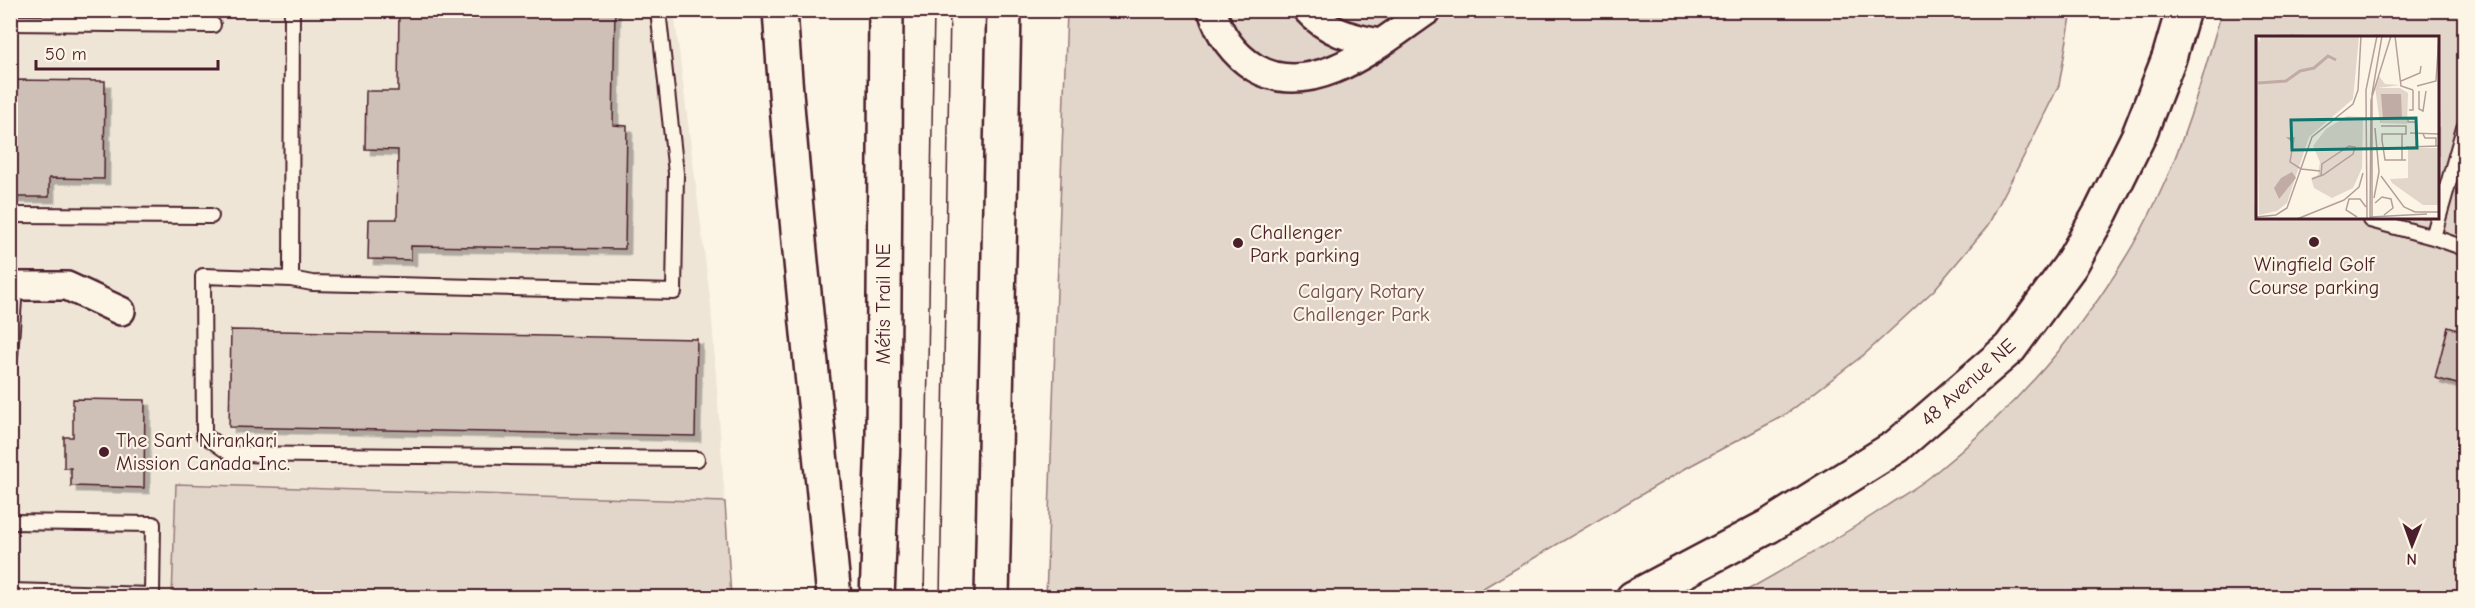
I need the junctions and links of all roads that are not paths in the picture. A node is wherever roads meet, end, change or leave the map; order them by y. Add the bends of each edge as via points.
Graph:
1 (292, 10) edge
2 (658, 10) edge
3 (780, 10) edge
4 (886, 10) edge
5 (1004, 10) edge
6 (1017, 10) edge
7 (1212, 10) edge
8 (1307, 10) edge
9 (1428, 10) edge
10 (2183, 10) edge
11 (10, 23) edge
12 (213, 25) dead end
13 (1379, 43) junction
14 (1003, 125) junction
15 (2464, 128) edge
16 (2460, 159) edge
17 (10, 215) edge
18 (211, 216) dead end
19 (2370, 220) dead end
20 (2433, 237) junction
21 (2464, 248) edge
22 (291, 279) junction
23 (13, 286) edge
24 (121, 311) dead end
25 (10, 356) edge
26 (697, 459) dead end
27 (10, 522) edge
28 (10, 591) edge
29 (834, 597) edge
30 (877, 597) edge
31 (992, 597) edge
32 (1633, 597) edge

1 - 22 lane
2 - 22 lane via 676,172 674,292 312,283
3 - 29 main road via 788,137
4 - 30 main road, Métis Trail NE via 883,440
5 - 14 main road
6 - 14 main road
7 - 13 street via 1228,44 1244,62 1275,77 1307,78 1331,70
8 - 13 street via 1334,31
9 - 13 street
10 - 32 main road, 48 Avenue NE via 2139,135 2101,212 2070,266 2010,348 1897,446 1769,526
11 - 12 lane
14 - 31 main road
15 - 16 lane
16 - 20 lane
17 - 18 lane
19 - 20 lane
20 - 21 lane
22 - 26 lane via 203,276 204,435 231,454
23 - 24 street via 67,286
23 - 25 lane
27 - 28 lane via 153,524 152,595

